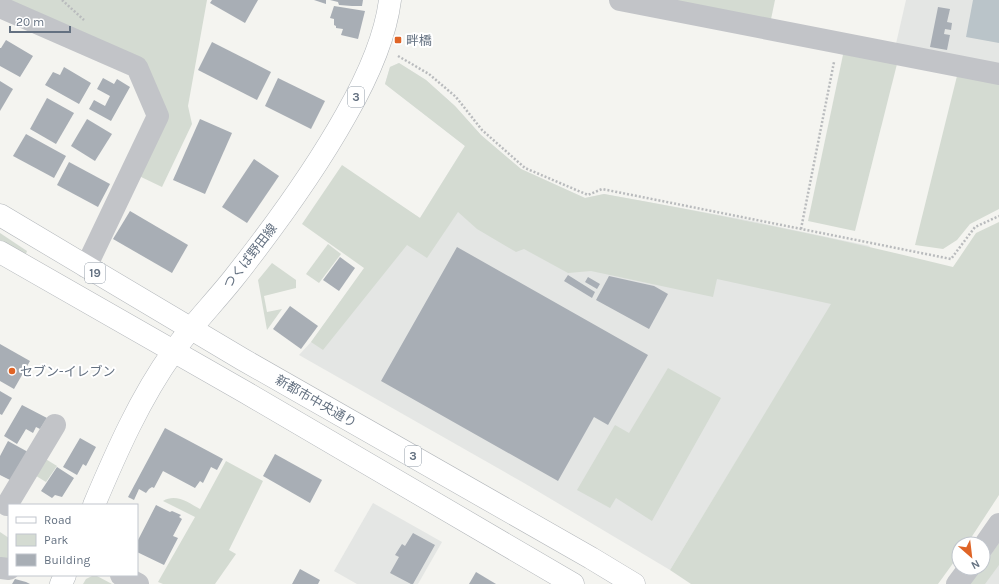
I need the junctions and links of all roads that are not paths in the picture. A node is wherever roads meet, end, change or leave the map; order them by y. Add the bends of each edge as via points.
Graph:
1 (390, 0) edge
2 (620, 0) edge
3 (0, 7) edge
4 (999, 74) edge
5 (0, 215) edge
6 (0, 252) edge
7 (86, 267) junction
8 (192, 329) junction
9 (173, 352) junction
10 (54, 425) dead end
11 (5, 504) edge
12 (94, 504) edge
13 (999, 524) edge
14 (991, 536) edge
15 (123, 576) edge
16 (138, 584) edge
17 (574, 584) edge
18 (634, 584) edge

1 - 8 main road, つくば野田線 / 3 via 389,14 379,45 355,100 304,186
2 - 4 street
3 - 7 street via 137,67 158,116
5 - 7 main road, 新都市中央通り / 19
6 - 9 main road, 19
7 - 8 main road, 新都市中央通り / 19
8 - 9 main road, つくば野田線 / 3
8 - 18 main road, 新都市中央通り / 3
9 - 12 main road, つくば野田線 / 3 via 146,395
9 - 17 main road, 3
10 - 11 street
13 - 14 street
15 - 16 street

